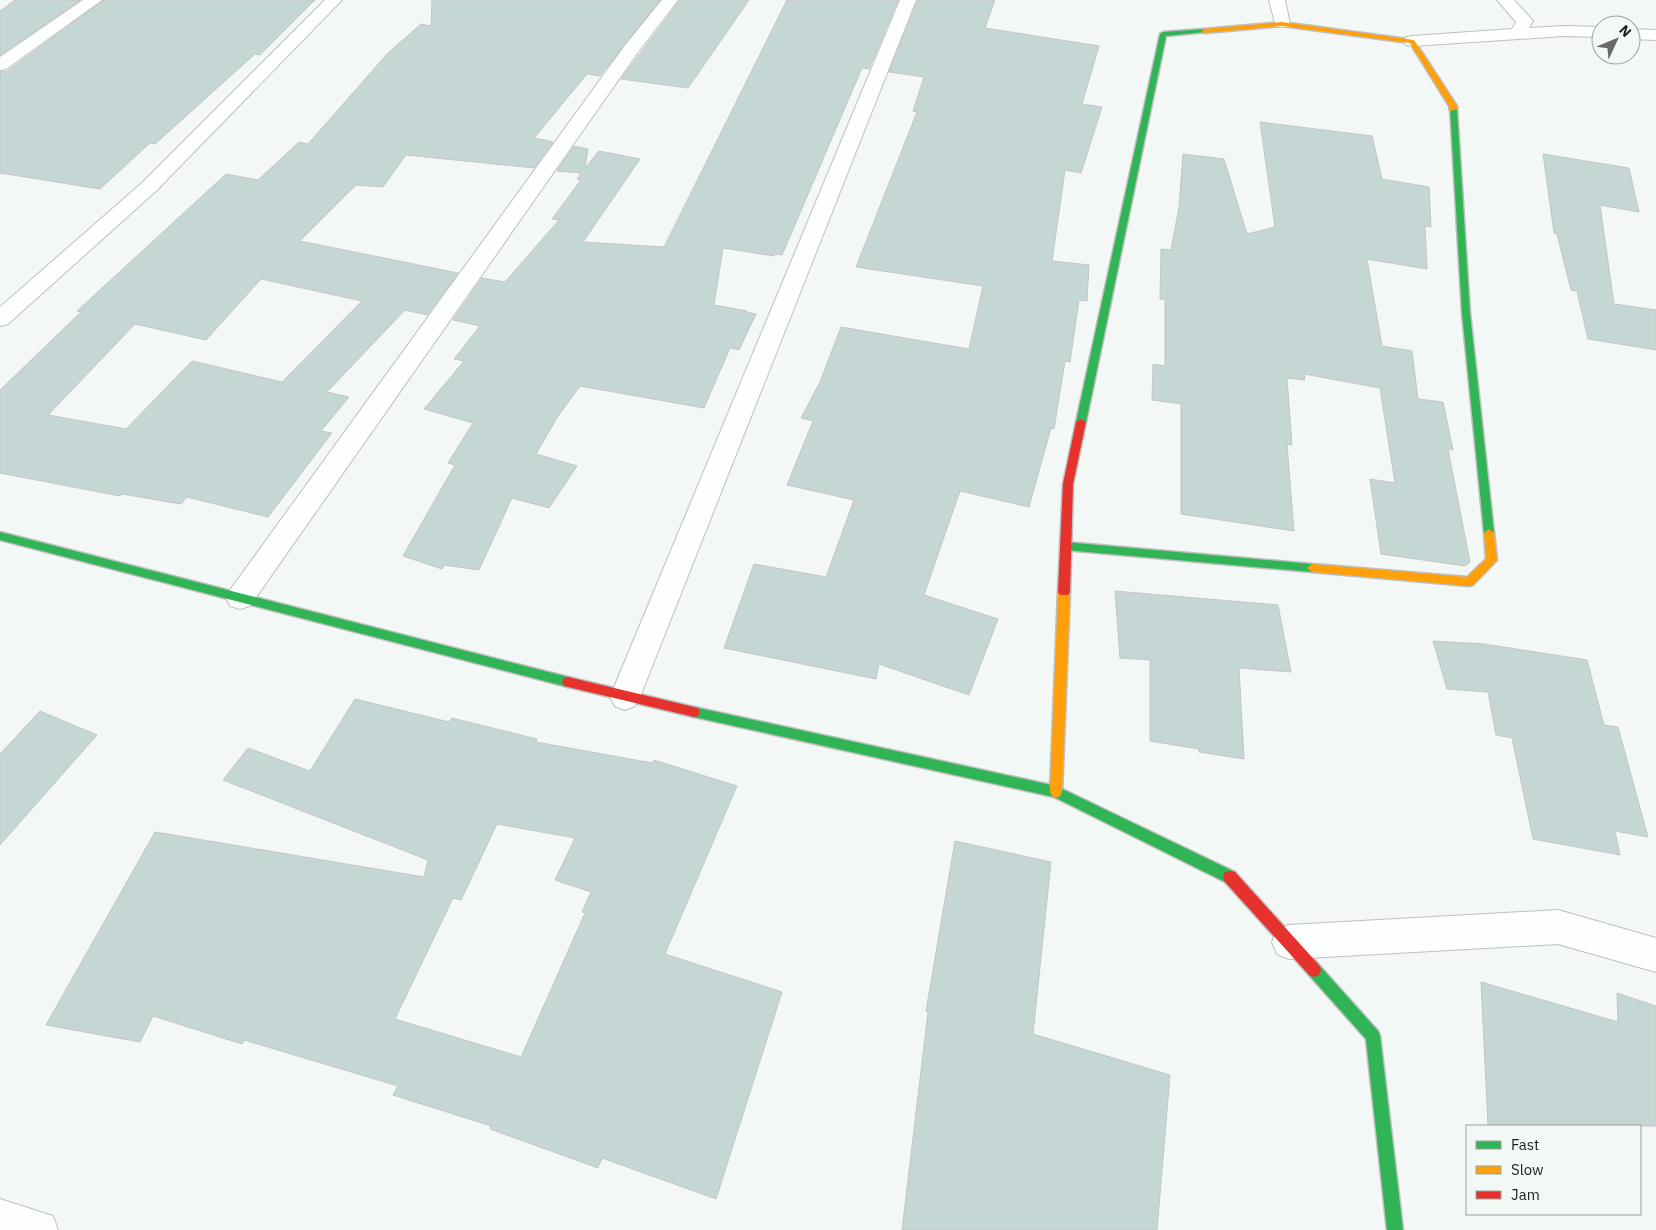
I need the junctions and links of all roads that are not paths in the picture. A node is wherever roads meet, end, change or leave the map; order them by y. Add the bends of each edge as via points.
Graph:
1 (94, 0) edge
2 (334, 0) edge
3 (670, 0) edge
4 (908, 0) edge
5 (1277, 0) edge
6 (1505, 0) edge
7 (1282, 24) junction
8 (1591, 32) edge
9 (1518, 34) junction
10 (1641, 34) edge
11 (1656, 35) edge
12 (1412, 41) junction
13 (0, 65) edge
14 (0, 319) edge
15 (0, 536) edge
16 (1065, 546) junction
17 (240, 598) junction
18 (625, 697) junction
19 (1056, 792) junction
20 (1290, 942) junction
21 (1656, 955) edge
22 (0, 1218) edge
23 (39, 1230) edge
24 (1395, 1230) edge

1 - 13 street
2 - 14 street via 150,186
3 - 17 street via 632,48
4 - 18 street
5 - 7 street
6 - 9 street via 1525,21
7 - 12 street
7 - 16 street via 1163,34 1068,484
8 - 9 street
9 - 12 street
10 - 11 street
12 - 16 street via 1453,106 1466,313 1492,560 1469,582
15 - 17 street
16 - 19 street
17 - 18 street
18 - 19 street
19 - 20 street via 1228,874
20 - 21 street via 1558,928
20 - 24 street via 1374,1036
22 - 23 street

